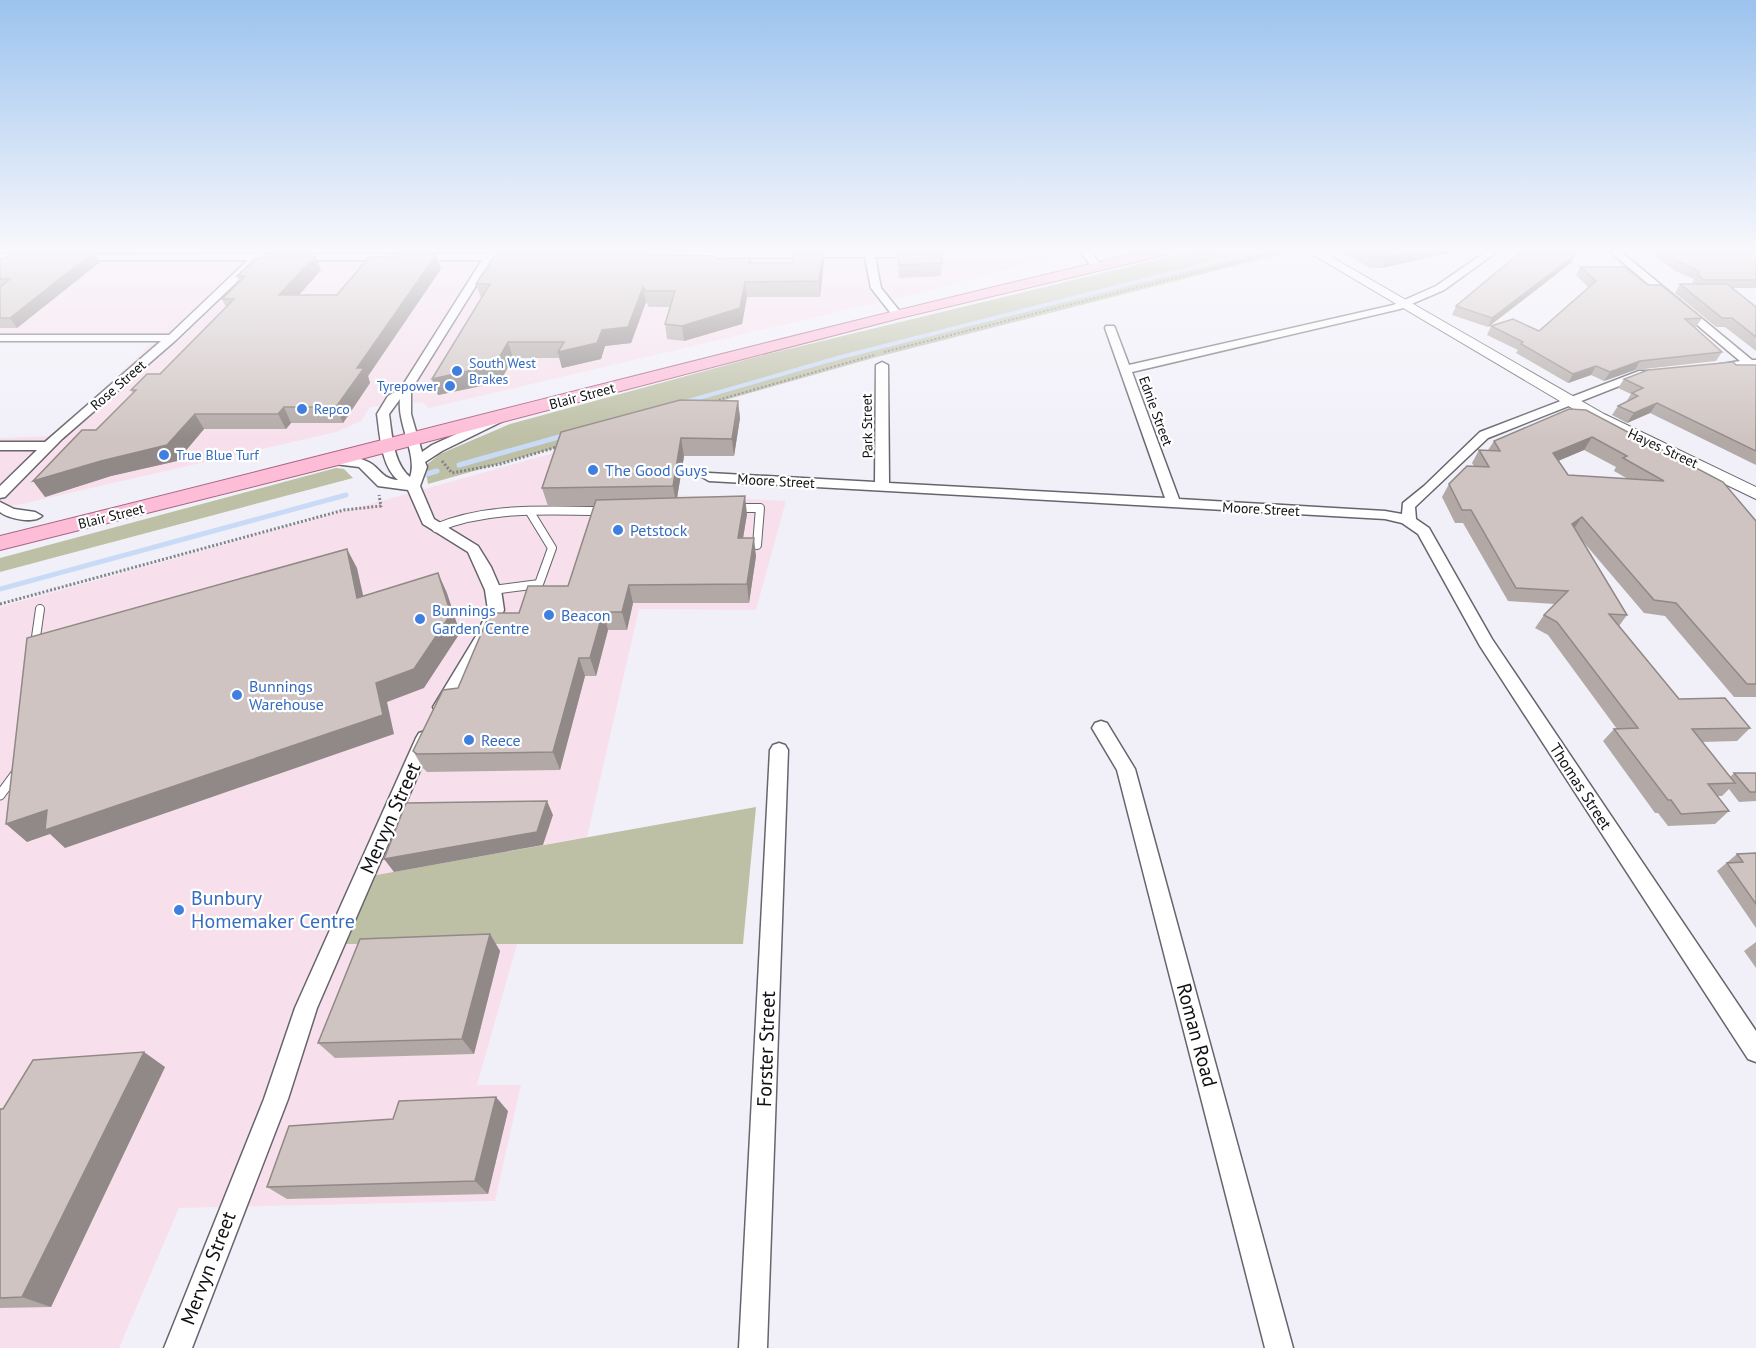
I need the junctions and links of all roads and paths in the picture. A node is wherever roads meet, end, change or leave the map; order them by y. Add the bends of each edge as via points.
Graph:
1 (197, 314) edge
2 (453, 314) edge
3 (868, 314) edge
4 (870, 314) edge
5 (1033, 314) edge
6 (1359, 314) edge
7 (1424, 314) edge
8 (1691, 314) edge
9 (1110, 328) dead end
10 (0, 338) edge
11 (172, 338) junction
12 (855, 359) dead end
13 (1753, 364) edge
14 (882, 365) dead end
15 (1705, 368) edge
16 (1125, 370) junction
17 (1661, 372) edge
18 (405, 390) junction
19 (1571, 400) junction
20 (510, 414) junction
21 (410, 432) junction
22 (386, 438) junction
23 (0, 446) edge
24 (47, 446) junction
25 (335, 460) junction
26 (418, 461) junction
27 (709, 477) dead end
28 (1756, 484) edge
29 (413, 486) junction
30 (881, 487) junction
31 (1756, 494) edge
32 (0, 495) edge
33 (1174, 504) junction
34 (0, 506) edge
35 (725, 508) edge
36 (610, 511) edge
37 (530, 512) junction
38 (35, 516) junction
39 (1409, 521) junction
40 (0, 525) edge
41 (436, 528) junction
42 (0, 543) edge
43 (757, 545) dead end
44 (493, 590) junction
45 (40, 609) dead end
46 (33, 657) edge
47 (1101, 728) dead end
48 (779, 750) dead end
49 (20, 758) edge
50 (0, 795) edge
51 (1756, 1051) edge
52 (178, 1348) edge
53 (753, 1348) edge
54 (1279, 1348) edge

1 - 11 street, Rose Street
2 - 18 street
3 - 21 main road, Blair Street
4 - 20 main road, Blair Street
5 - 12 path
6 - 16 street
7 - 19 street, Hayes Street
8 - 13 street
9 - 16 street, Ednie Street
10 - 11 street
11 - 24 street, Rose Street
13 - 15 street
14 - 30 street, Park Street
16 - 33 street, Ednie Street
17 - 19 street via 1639,374
18 - 21 street
18 - 22 street via 392,399 382,414
19 - 28 street, Hayes Street
19 - 31 street, Hayes Street via 1613,425
19 - 39 street via 1480,438 1408,506
20 - 21 main road, Blair Street
20 - 26 street
21 - 22 main road, Blair Street
21 - 26 street
22 - 25 main road, Blair Street
22 - 29 street, Mervyn Street via 397,473
22 - 38 main road, Blair Street
23 - 24 street
24 - 32 street, Rose Street
25 - 29 street via 363,464 383,483
25 - 42 main road, Blair Street
26 - 29 street via 420,467
27 - 30 street, Moore Street
29 - 41 street, Mervyn Street via 428,522
30 - 33 street, Moore Street
33 - 39 street, Moore Street via 1385,515
34 - 38 street via 10,513
35 - 43 lane via 760,508
36 - 37 lane
37 - 41 lane via 476,514
37 - 44 lane via 552,548 539,584
38 - 40 main road, Blair Street
39 - 51 street, Thomas Street via 1427,534 1486,642
41 - 44 street, Mervyn Street via 473,549
44 - 52 street, Mervyn Street via 496,610 484,637 432,722 306,1008 276,1099
45 - 46 lane
47 - 54 street, Roman Road via 1126,769
48 - 53 street, Forster Street
49 - 50 lane via 19,769

